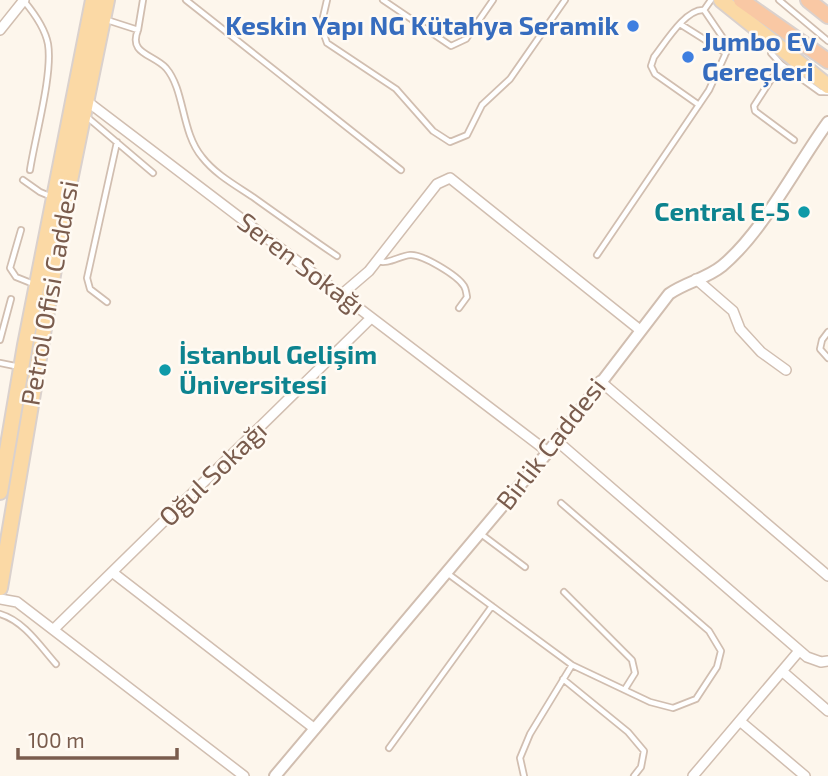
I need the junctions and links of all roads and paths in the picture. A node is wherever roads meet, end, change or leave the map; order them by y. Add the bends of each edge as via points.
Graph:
1 (24, 0) edge
2 (93, 0) edge
3 (107, 0) edge
4 (143, 0) edge
5 (186, 0) edge
6 (327, 0) edge
7 (383, 0) edge
8 (493, 0) edge
9 (565, 0) edge
10 (711, 0) edge
11 (721, 0) edge
12 (741, 0) edge
13 (758, 0) edge
14 (779, 0) edge
15 (808, 0) edge
16 (704, 10) junction
17 (828, 16) edge
18 (103, 18) junction
19 (680, 24) junction
20 (0, 30) edge
21 (138, 30) junction
22 (828, 39) edge
23 (771, 41) junction
24 (726, 53) junction
25 (828, 60) edge
26 (781, 64) junction
27 (828, 86) edge
28 (828, 92) edge
29 (699, 105) junction
30 (86, 109) junction
31 (828, 122) edge
32 (794, 140) dead end
33 (117, 142) junction
34 (30, 170) dead end
35 (401, 170) dead end
36 (153, 173) dead end
37 (23, 180) dead end
38 (54, 197) junction
39 (22, 230) dead end
40 (597, 255) dead end
41 (337, 256) dead end
42 (377, 261) junction
43 (696, 279) junction
44 (37, 285) junction
45 (341, 295) junction
46 (11, 299) dead end
47 (107, 302) dead end
48 (459, 308) dead end
49 (371, 318) junction
50 (640, 330) junction
51 (828, 332) edge
52 (0, 340) edge
53 (828, 359) edge
54 (0, 363) edge
55 (21, 367) junction
56 (786, 370) dead end
57 (600, 382) junction
58 (557, 441) junction
59 (548, 453) junction
60 (2, 471) edge
61 (0, 492) edge
62 (561, 503) dead end
63 (480, 533) junction
64 (525, 567) dead end
65 (112, 572) junction
66 (446, 572) junction
67 (828, 576) edge
68 (0, 588) edge
69 (564, 592) dead end
70 (0, 600) edge
71 (492, 607) junction
72 (0, 614) edge
73 (54, 629) junction
74 (799, 651) junction
75 (825, 662) edge
76 (56, 664) dead end
77 (572, 665) junction
78 (783, 672) junction
79 (563, 678) junction
80 (625, 690) junction
81 (828, 711) edge
82 (741, 722) junction
83 (315, 729) junction
84 (389, 748) dead end
85 (244, 776) edge
86 (275, 776) edge
87 (524, 776) edge
88 (634, 776) edge
89 (694, 776) edge
90 (805, 776) edge

1 - 20 street
1 - 34 lane via 48,45 47,78
2 - 38 main road, Petrol Ofisi Caddesi
3 - 18 main road, Petrol Ofisi Caddesi
4 - 21 lane
5 - 35 lane
6 - 9 lane via 321,26 327,43 396,89 433,131 450,142 467,135 482,105 510,79
7 - 8 lane via 451,46 466,38
10 - 16 lane
11 - 23 main road
12 - 25 highway
13 - 25 highway
14 - 22 lane
15 - 17 highway
16 - 19 lane via 696,9
16 - 24 lane via 723,38
18 - 21 lane
18 - 30 main road, Petrol Ofisi Caddesi
19 - 24 lane
19 - 29 lane via 651,66 655,74
21 - 41 lane via 137,48 166,69 179,96 189,136 202,157 220,175
23 - 26 lane via 771,53
23 - 27 main road
24 - 29 lane
26 - 28 lane via 820,92
26 - 32 lane via 754,106
29 - 40 lane
30 - 33 lane
30 - 45 street, Seren Sokağı
30 - 68 main road, Petrol Ofisi Caddesi via 64,210
31 - 43 street, Birlik Caddesi via 744,247 709,275
33 - 36 lane
33 - 47 lane via 88,278 90,289
37 - 38 lane
38 - 44 main road, Petrol Ofisi Caddesi
39 - 44 lane via 10,268 16,277
42 - 45 street
42 - 48 lane via 420,255 465,287 467,296
42 - 50 street via 438,184 450,178
43 - 50 street, Birlik Caddesi via 669,294
43 - 56 street via 733,311 740,330 761,352
44 - 55 main road, Petrol Ofisi Caddesi
45 - 49 street, Seren Sokağı
46 - 52 lane
49 - 59 street, Seren Sokağı
49 - 65 street, Oğul Sokağı
50 - 57 street, Birlik Caddesi
51 - 53 lane via 820,349
54 - 55 lane
55 - 60 main road, Petrol Ofisi Caddesi
57 - 58 street, Birlik Caddesi
57 - 67 street
58 - 59 street, Birlik Caddesi
58 - 74 street
59 - 63 street, Birlik Caddesi
60 - 61 main road, Petrol Ofisi Caddesi
62 - 80 lane via 709,631 721,651 717,667 696,699 673,708
63 - 64 lane
63 - 66 street, Birlik Caddesi
65 - 73 street, Oğul Sokağı
65 - 83 street
66 - 71 lane
66 - 83 street, Birlik Caddesi
69 - 80 lane via 632,660 635,673
70 - 73 street via 17,602
71 - 77 lane
71 - 84 lane
72 - 76 lane via 23,627
73 - 85 street
74 - 75 street
74 - 78 street
77 - 79 lane
77 - 80 lane
78 - 81 street
78 - 82 street
79 - 87 lane via 520,758
79 - 88 lane via 644,751
82 - 89 street
82 - 90 street
83 - 86 street, Birlik Caddesi

